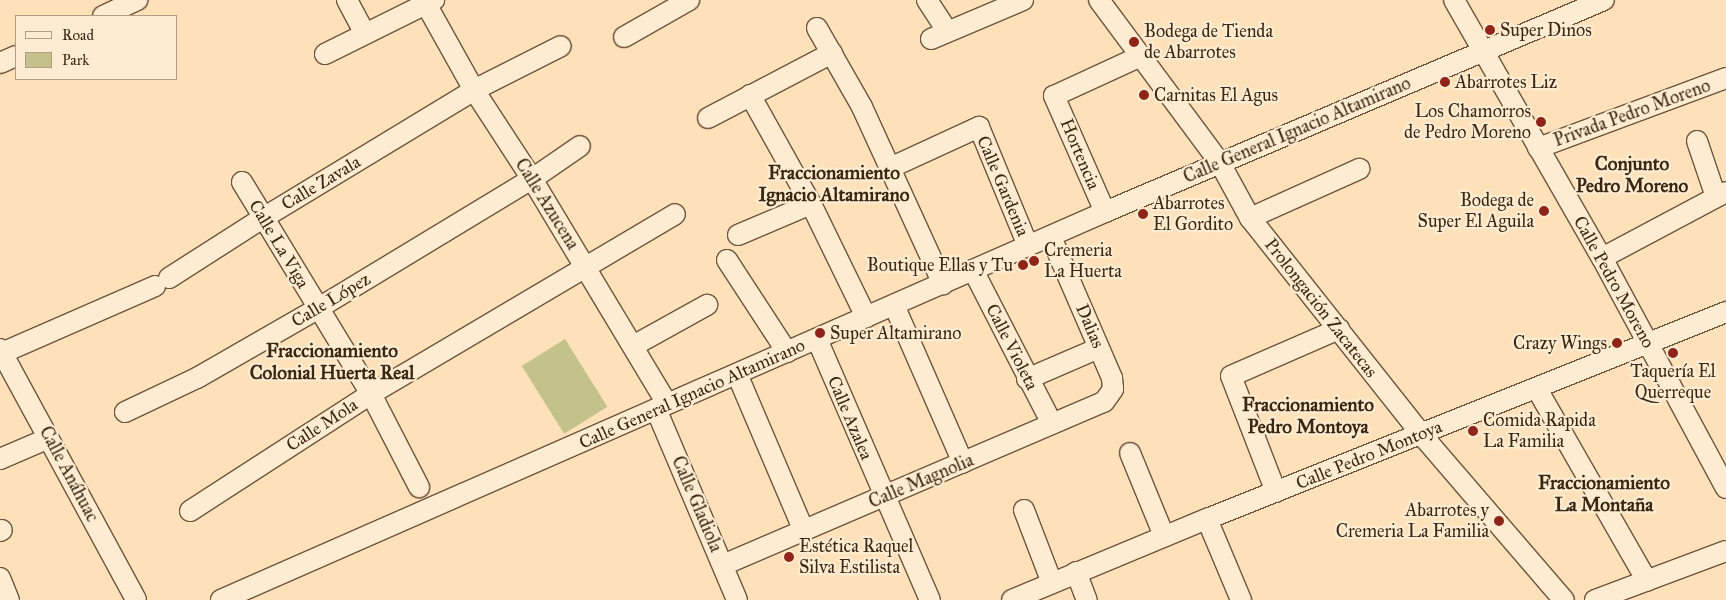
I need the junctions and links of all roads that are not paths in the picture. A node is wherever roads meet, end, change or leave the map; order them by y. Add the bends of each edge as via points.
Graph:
1 (138, 0) edge
2 (347, 0) edge
3 (689, 0) edge
4 (927, 0) edge
5 (1023, 0) edge
6 (1099, 0) edge
7 (1454, 0) edge
8 (1604, 0) edge
9 (430, 2) edge
10 (105, 15) edge
11 (817, 28) dead end
12 (365, 34) junction
13 (624, 37) dead end
14 (561, 46) dead end
15 (1482, 51) junction
16 (832, 53) junction
17 (324, 54) dead end
18 (15, 56) edge
19 (1141, 56) junction
20 (0, 63) edge
21 (1726, 78) edge
22 (474, 90) junction
23 (750, 95) junction
24 (708, 118) dead end
25 (1697, 142) dead end
26 (580, 146) dead end
27 (1538, 148) junction
28 (1220, 163) junction
29 (892, 167) junction
30 (1359, 169) dead end
31 (532, 179) junction
32 (242, 182) dead end
33 (1721, 194) edge
34 (811, 204) junction
35 (1105, 212) junction
36 (676, 214) dead end
37 (263, 218) junction
38 (1250, 218) junction
39 (738, 235) dead end
40 (1051, 237) junction
41 (1028, 246) junction
42 (1602, 258) junction
43 (727, 260) dead end
44 (586, 267) junction
45 (973, 270) junction
46 (944, 284) junction
47 (707, 305) dead end
48 (894, 305) junction
49 (318, 309) junction
50 (1726, 312) edge
51 (866, 318) junction
52 (1339, 329) junction
53 (817, 339) junction
54 (1648, 343) junction
55 (633, 346) junction
56 (1099, 348) junction
57 (1, 351) edge
58 (787, 352) junction
59 (737, 374) junction
60 (1027, 379) junction
61 (1536, 389) junction
62 (1112, 390) joint
63 (371, 394) junction
64 (661, 407) junction
65 (126, 412) dead end
66 (1052, 424) junction
67 (1421, 434) junction
68 (49, 438) junction
69 (1130, 453) dead end
70 (0, 459) edge
71 (963, 463) junction
72 (419, 487) dead end
73 (1726, 488) edge
74 (1276, 492) junction
75 (884, 497) junction
76 (1024, 510) dead end
77 (190, 511) dead end
78 (1207, 519) junction
79 (803, 530) junction
80 (1164, 536) junction
81 (1726, 551) edge
82 (723, 565) junction
83 (1076, 572) junction
84 (0, 578) edge
85 (1647, 581) junction
86 (1052, 583) junction
87 (9, 600) edge
88 (136, 600) edge
89 (221, 600) edge
90 (737, 600) edge
91 (930, 600) edge
92 (1012, 600) edge
93 (1088, 600) edge
94 (1241, 600) edge
95 (1564, 600) edge
96 (1595, 600) edge

1 - 10 street
2 - 12 street
3 - 13 street
4 - 5 street via 939,35
6 - 19 street, Prolongación Zacatecas
7 - 15 street, Calle Pedro Moreno
8 - 15 street, Calle General Ignacio Altamirano
9 - 12 street
9 - 22 street, Calle Azucena
11 - 16 street
12 - 17 street
14 - 22 street, Calle Zavala
15 - 27 street, Calle Pedro Moreno
15 - 28 street, Calle General Ignacio Altamirano
16 - 23 street
16 - 29 street
18 - 20 street
19 - 28 street, Prolongación Zacatecas
19 - 35 street, Hortencia via 1054,96
21 - 27 street, Privada Pedro Moreno
22 - 31 street, Calle Azucena
22 - 37 street, Calle Zavala
23 - 24 street
23 - 34 street
25 - 33 street
26 - 31 street, Calle López
27 - 42 street, Calle Pedro Moreno
28 - 35 street, Calle General Ignacio Altamirano
28 - 38 street, Prolongación Zacatecas
29 - 41 street, Calle Gardenia via 978,127
29 - 46 street
30 - 38 street
31 - 44 street, Calle Azucena
31 - 49 street, Calle López
32 - 37 street, Calle La Viga
33 - 42 street
34 - 39 street
34 - 51 street
35 - 40 street, Calle General Ignacio Altamirano
36 - 44 street, Calle Mola
37 - 49 street, Calle La Viga
37 - 57 street, Calle Zavala via 162,282
38 - 52 street, Prolongación Zacatecas
40 - 41 street, Calle General Ignacio Altamirano
40 - 56 street, Dalias
41 - 45 street, Calle General Ignacio Altamirano
42 - 54 street, Calle Pedro Moreno
43 - 58 street
44 - 55 street, Calle Azucena
44 - 63 street, Calle Mola
45 - 46 street, Calle General Ignacio Altamirano
45 - 60 street, Calle Violeta
46 - 48 street, Calle General Ignacio Altamirano
47 - 55 street
48 - 51 street, Calle General Ignacio Altamirano
48 - 71 street
49 - 63 street, Calle La Viga
49 - 65 street, Calle López via 197,378
50 - 54 street, Calle Pedro Montoya
51 - 53 street, Calle General Ignacio Altamirano
52 - 67 street, Prolongación Zacatecas
52 - 74 street via 1231,376
53 - 58 street, Calle General Ignacio Altamirano
53 - 75 street, Calle Azalea
54 - 61 street, Calle Pedro Montoya
54 - 73 street, Calle Pedro Moreno
55 - 64 street, Calle Azucena
56 - 60 street
56 - 62 street, Dalias via 1112,378
57 - 68 street, Calle Anáhuac
58 - 59 street, Calle General Ignacio Altamirano
59 - 64 street, Calle General Ignacio Altamirano
59 - 79 street
60 - 66 street, Calle Violeta
61 - 67 street, Calle Pedro Montoya
61 - 85 street
62 - 66 street, Calle Magnolia via 1104,402
63 - 72 street, Calle La Viga
63 - 77 street, Calle Mola
64 - 82 street, Calle Gladiola
64 - 89 street, Calle General Ignacio Altamirano
66 - 71 street, Calle Magnolia
67 - 74 street, Calle Pedro Montoya
67 - 95 street, Prolongación Zacatecas
68 - 70 street
68 - 88 street, Calle Anáhuac
69 - 80 street
71 - 75 street, Calle Magnolia
74 - 78 street, Calle Pedro Montoya
75 - 79 street, Calle Magnolia
75 - 91 street, Calle Azalea
76 - 86 street
78 - 80 street, Calle Pedro Montoya
78 - 94 street
79 - 82 street, Calle Magnolia
80 - 83 street, Calle Pedro Montoya
81 - 85 street
82 - 90 street, Calle Gladiola
83 - 86 street, Calle Pedro Montoya
83 - 93 street
84 - 87 street
85 - 96 street
86 - 92 street, Calle Pedro Montoya

